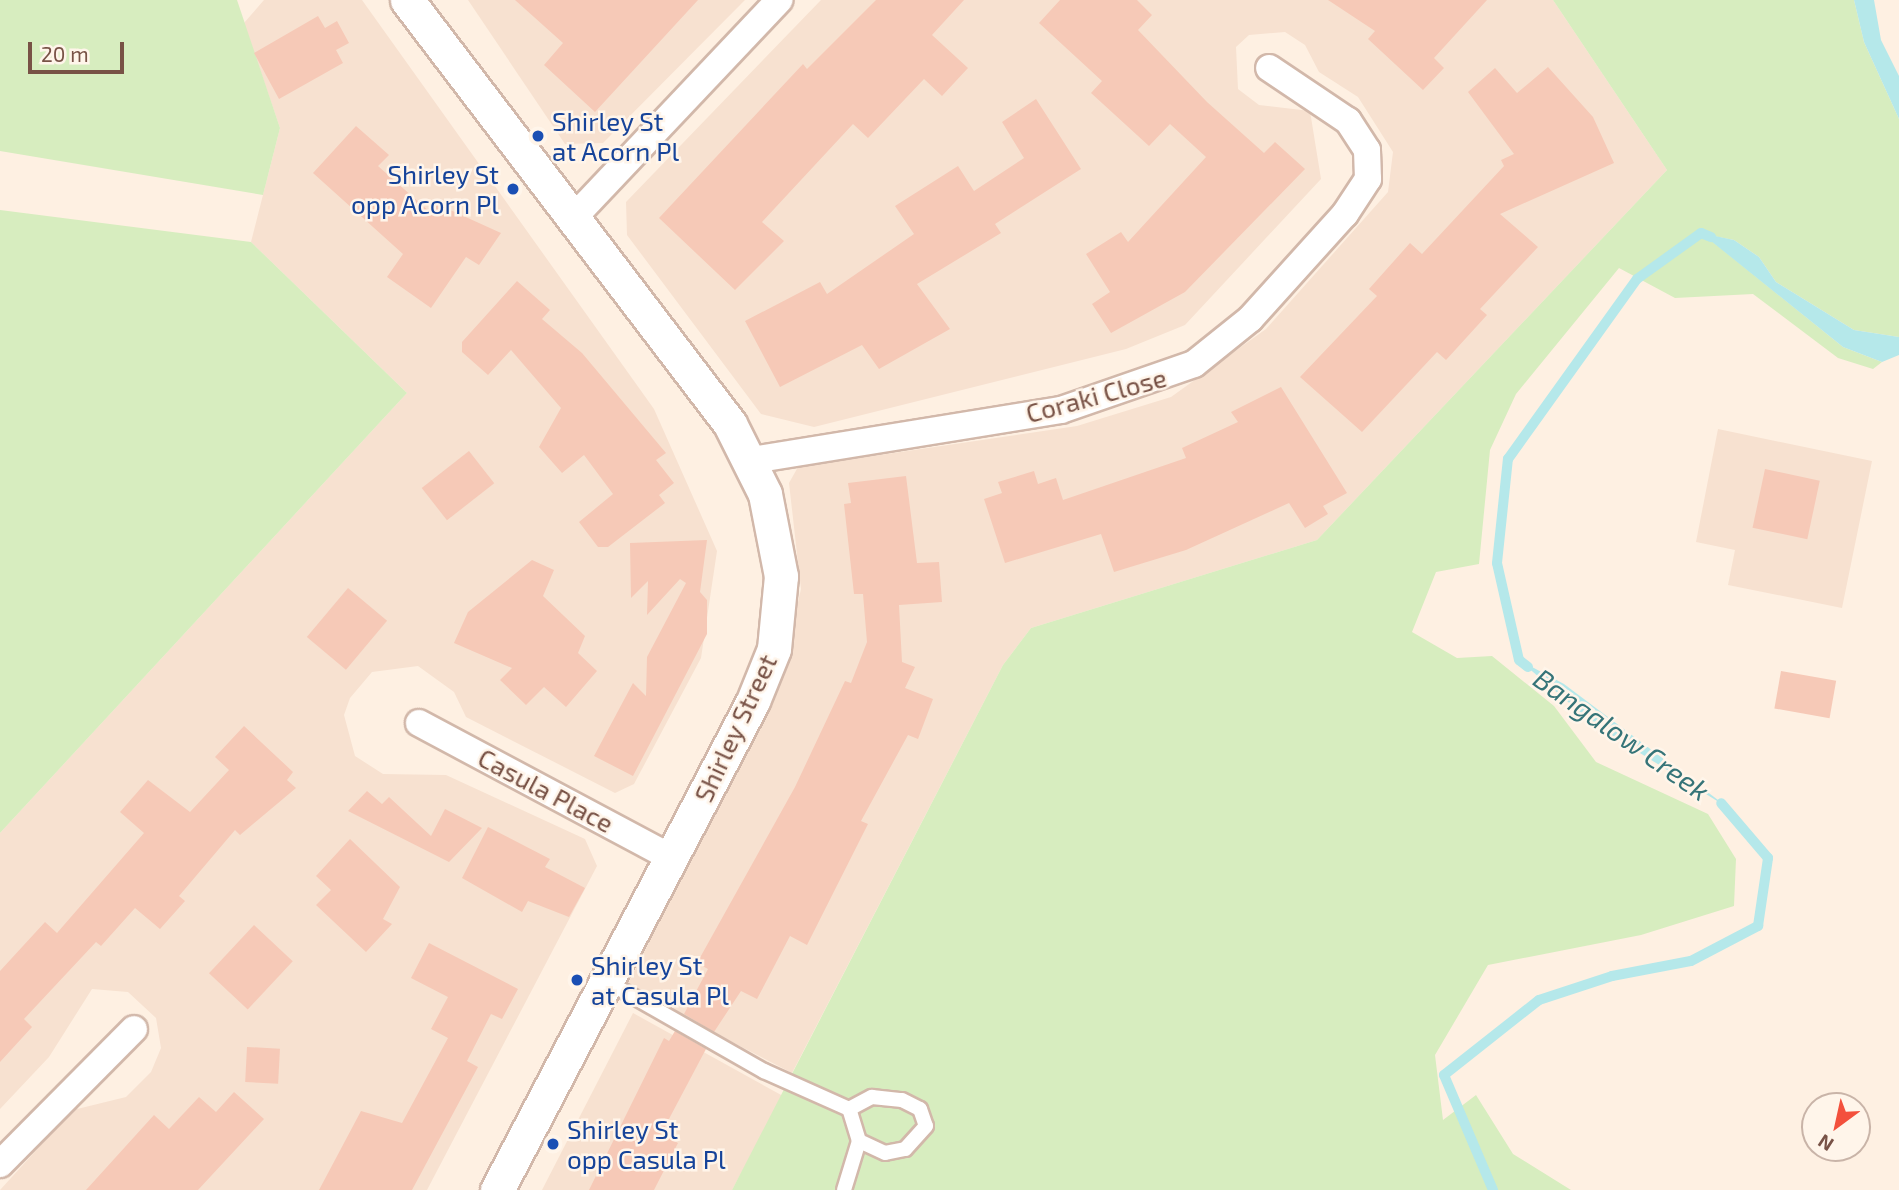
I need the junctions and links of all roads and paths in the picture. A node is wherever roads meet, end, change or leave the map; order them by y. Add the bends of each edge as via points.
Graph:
1 (407, 0) edge
2 (779, 0) edge
3 (1269, 68) dead end
4 (576, 215) junction
5 (752, 460) junction
6 (419, 723) dead end
7 (672, 858) junction
8 (605, 980) junction
9 (134, 1029) dead end
10 (849, 1109) junction
11 (859, 1141) junction
12 (0, 1164) edge
13 (497, 1190) edge
14 (844, 1190) edge

1 - 4 street, Shirley Street
2 - 4 street
3 - 5 street, Coraki Close via 1348,121 1367,150 1368,178 1345,214 1250,319 1194,364 1061,410
4 - 5 street, Shirley Street
5 - 7 street, Shirley Street via 775,528 781,576 774,649
6 - 7 street, Casula Place
7 - 8 street, Shirley Street
8 - 10 lane via 764,1071
8 - 13 street, Shirley Street
9 - 12 street
10 - 11 lane
10 - 11 lane via 872,1097 902,1100 920,1109 926,1126 905,1149 885,1153
11 - 14 lane

